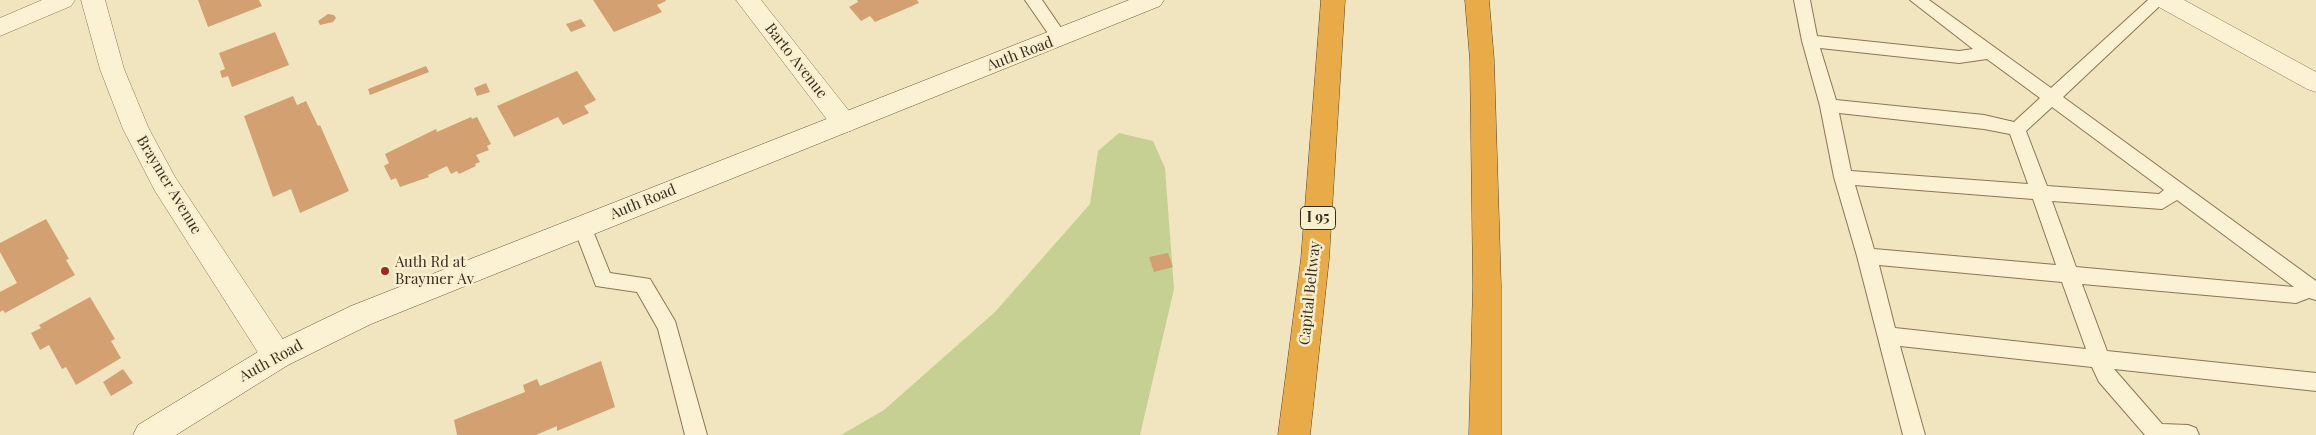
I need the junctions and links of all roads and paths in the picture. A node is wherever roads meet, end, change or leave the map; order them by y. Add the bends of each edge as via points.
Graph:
1 (63, 0) edge
2 (93, 0) edge
3 (748, 0) edge
4 (1032, 0) edge
5 (1152, 0) edge
6 (1332, 0) edge
7 (1478, 0) edge
8 (1802, 0) edge
9 (1918, 0) edge
10 (2158, 0) edge
11 (2164, 0) edge
12 (0, 28) edge
13 (1060, 38) junction
14 (1810, 42) junction
15 (1989, 53) junction
16 (2316, 83) edge
17 (2049, 98) junction
18 (1829, 106) junction
19 (844, 123) junction
20 (2017, 129) junction
21 (1843, 177) junction
22 (2176, 191) junction
23 (2040, 194) junction
24 (582, 226) junction
25 (1867, 256) junction
26 (2069, 275) junction
27 (2313, 290) edge
28 (1887, 336) junction
29 (276, 356) junction
30 (2099, 359) junction
31 (2316, 382) edge
32 (2157, 434) edge
33 (149, 435) edge
34 (696, 435) edge
35 (1294, 435) edge
36 (1485, 435) edge
37 (1914, 435) edge
38 (2188, 435) edge

1 - 12 street
2 - 29 street, Braymer Avenue via 112,69 136,129 165,184
3 - 19 street, Barto Avenue
4 - 13 lane
5 - 13 street, Auth Road
6 - 35 highway, Capital Beltway / I 95 via 1315,259
7 - 36 highway via 1487,276
8 - 14 lane
9 - 15 lane
10 - 17 lane
11 - 16 street
13 - 19 street, Auth Road
14 - 15 lane via 1960,57
14 - 18 lane
15 - 17 lane
17 - 20 lane
17 - 22 lane
18 - 20 lane via 1984,122
18 - 21 lane
19 - 24 street, Auth Road
20 - 23 lane
21 - 23 lane
21 - 25 lane
22 - 23 lane via 2162,202
22 - 27 lane
23 - 26 lane
24 - 29 street, Auth Road via 361,315
24 - 34 lane via 603,280 643,285 668,327
25 - 26 lane
25 - 28 lane
26 - 27 lane via 2296,295
26 - 30 lane
28 - 30 lane
28 - 37 lane
29 - 33 street, Auth Road
30 - 31 lane
30 - 32 lane via 2106,376
32 - 38 lane

